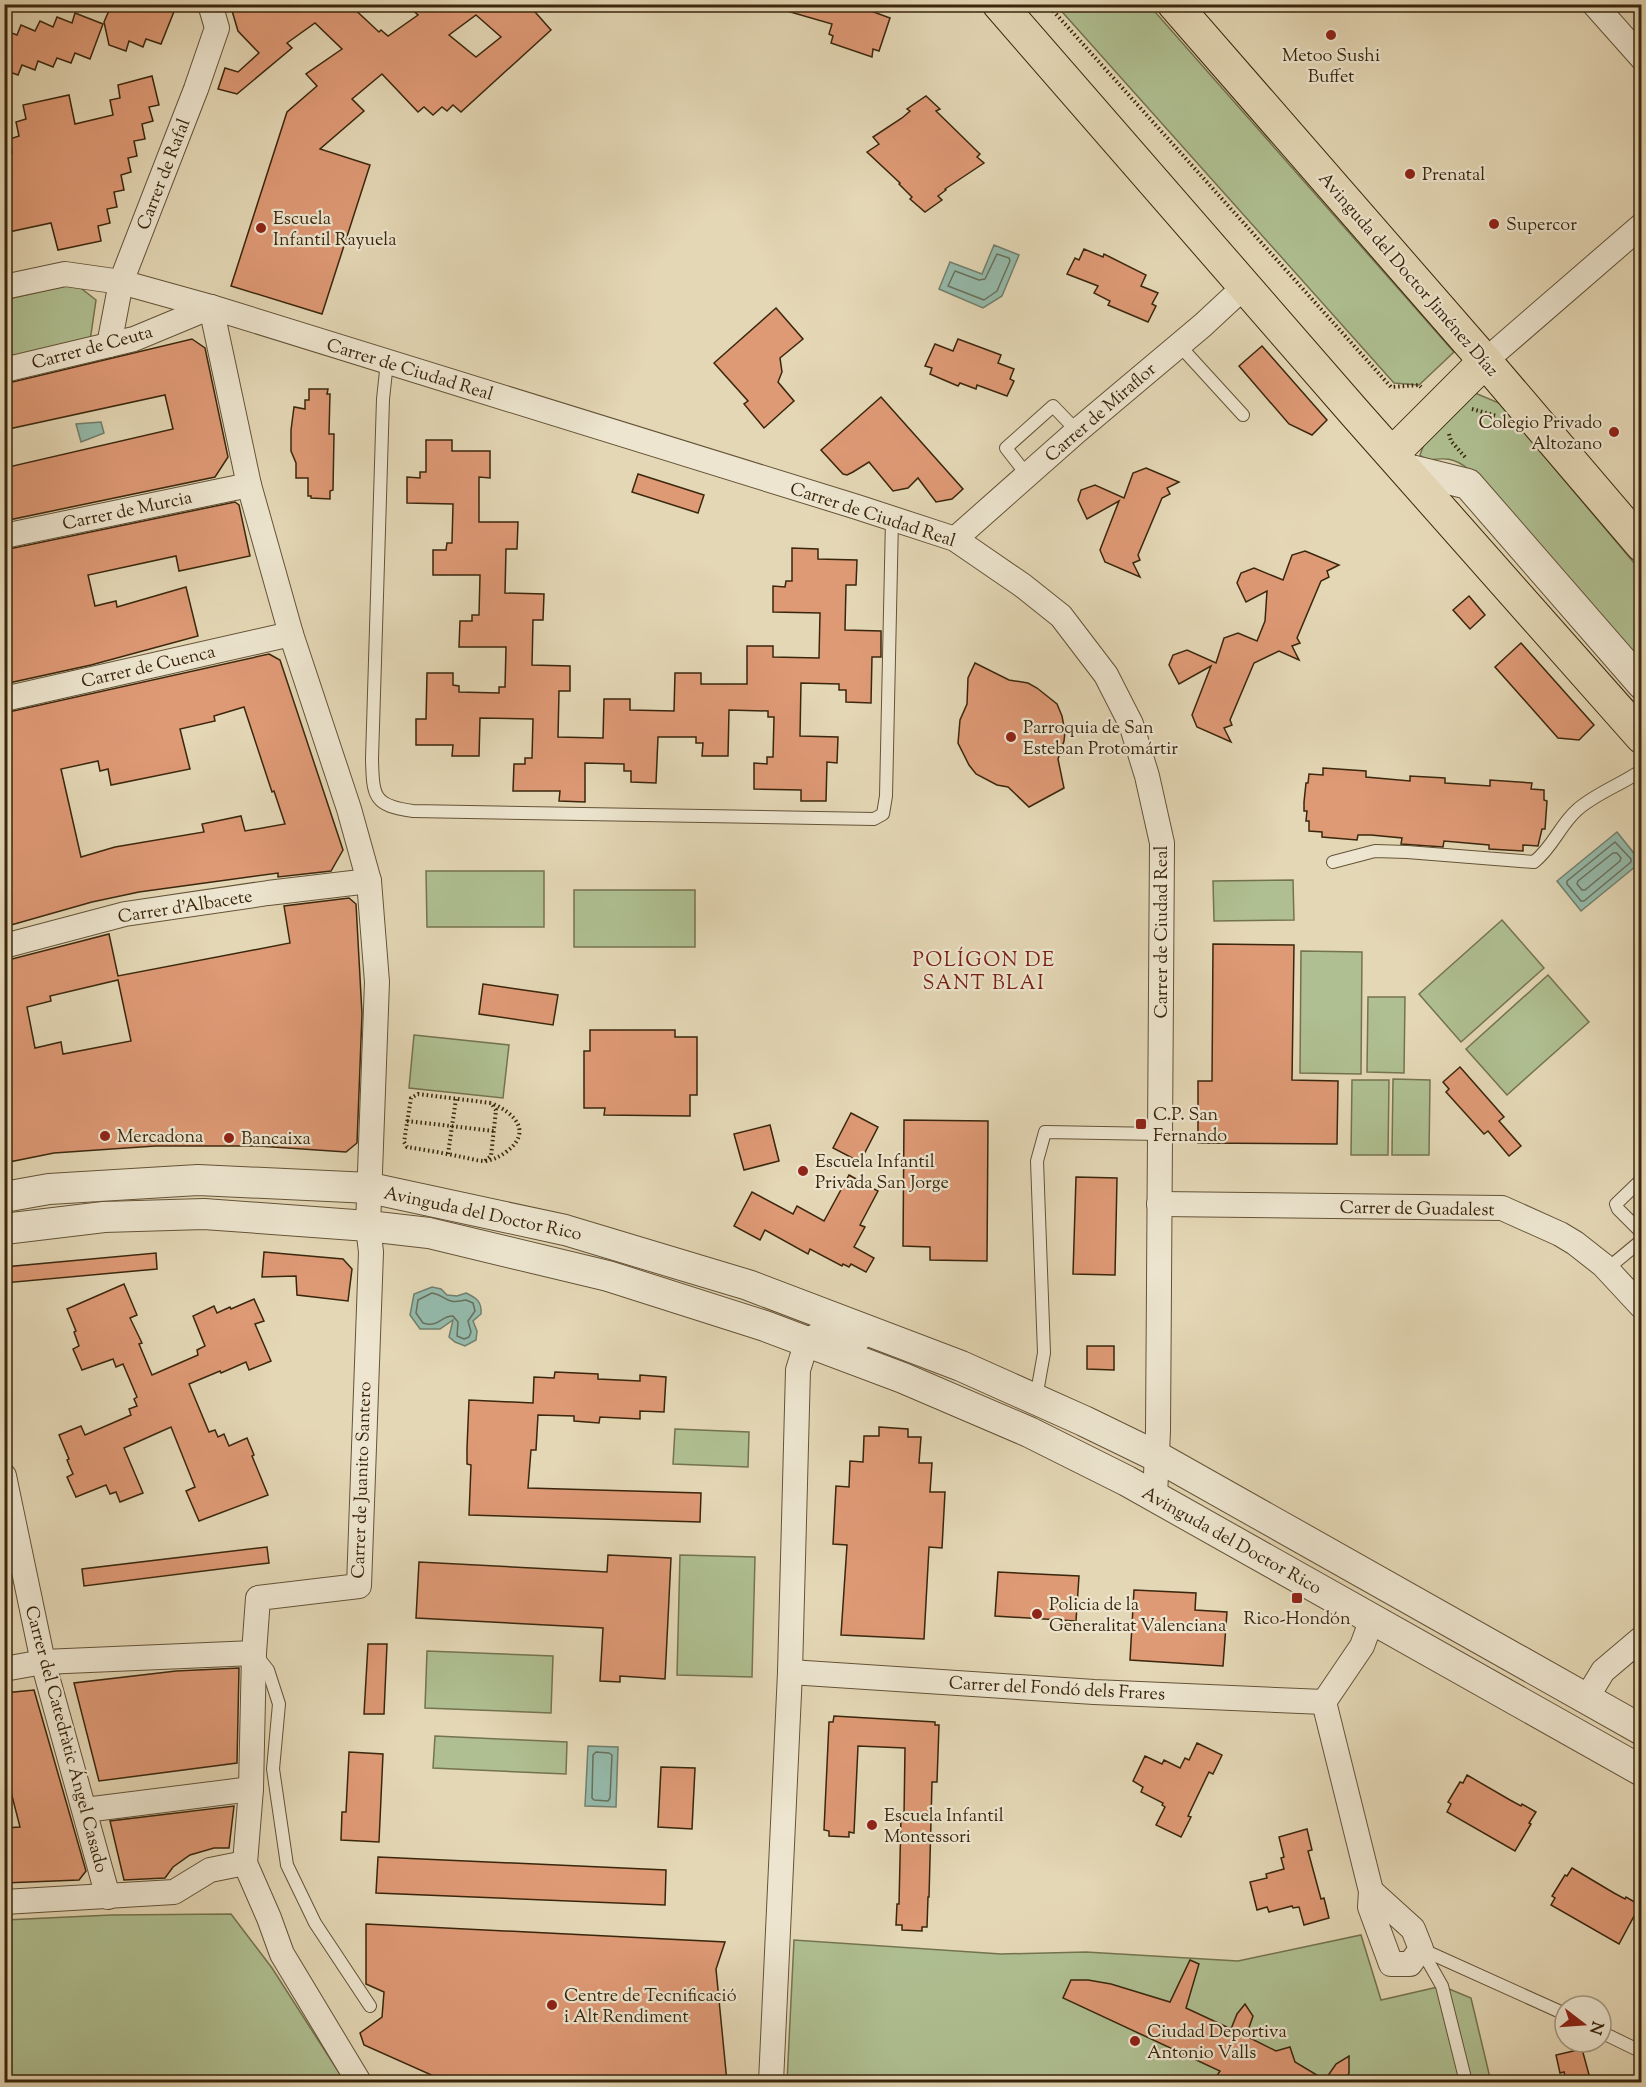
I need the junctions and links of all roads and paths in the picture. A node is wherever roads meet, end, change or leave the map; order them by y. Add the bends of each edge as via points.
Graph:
1 (210, 4) edge
2 (999, 4) edge
3 (1047, 4) edge
4 (1174, 4) edge
5 (1594, 4) edge
6 (1641, 58) edge
7 (1641, 225) edge
8 (121, 282) junction
9 (1246, 285) junction
10 (4, 287) edge
11 (212, 308) junction
12 (109, 345) junction
13 (1179, 345) junction
14 (1485, 361) junction
15 (387, 362) junction
16 (4, 370) edge
17 (1440, 407) junction
18 (1243, 415) dead end
19 (1077, 431) junction
20 (1467, 459) dead end
21 (1399, 462) junction
22 (1027, 475) junction
23 (249, 485) junction
24 (892, 519) junction
25 (4, 536) edge
26 (955, 539) junction
27 (1641, 545) edge
28 (291, 634) junction
29 (1641, 684) edge
30 (4, 699) edge
31 (1641, 737) edge
32 (1641, 770) edge
33 (1333, 862) dead end
34 (369, 881) junction
35 (4, 946) edge
36 (456, 1099) junction
37 (490, 1103) junction
38 (407, 1121) junction
39 (452, 1126) junction
40 (494, 1131) junction
41 (1160, 1134) junction
42 (448, 1154) junction
43 (485, 1161) junction
44 (1641, 1179) edge
45 (370, 1188) junction
46 (4, 1197) edge
47 (1159, 1204) junction
48 (368, 1226) junction
49 (4, 1229) edge
50 (1641, 1233) edge
51 (1641, 1240) edge
52 (1607, 1269) junction
53 (1641, 1307) edge
54 (807, 1341) junction
55 (942, 1358) junction
56 (1036, 1400) junction
57 (1156, 1456) junction
58 (4, 1476) edge
59 (1155, 1496) junction
60 (1372, 1620) junction
61 (1641, 1638) edge
62 (254, 1653) junction
63 (43, 1662) junction
64 (4, 1669) edge
65 (790, 1672) junction
66 (1324, 1702) junction
67 (1584, 1718) junction
68 (1641, 1730) edge
69 (1641, 1771) edge
70 (251, 1789) junction
71 (85, 1810) junction
72 (245, 1863) junction
73 (1371, 1891) junction
74 (108, 1896) junction
75 (4, 1902) edge
76 (1421, 1949) junction
77 (370, 2006) dead end
78 (1553, 2008) edge
79 (1613, 2038) edge
80 (1641, 2052) edge
81 (359, 2082) edge
82 (771, 2082) edge
83 (1466, 2082) edge

1 - 8 street, Carrer de Rafal via 217,28
2 - 9 main road
3 - 17 path via 1391,387 1419,385
4 - 14 main road, Avinguda del Doctor Jiménez Díaz
5 - 6 street
7 - 14 street
8 - 10 street, Carrer de Ciudad Real via 65,274
8 - 11 street, Carrer de Ciudad Real
8 - 12 street, Carrer de Rafal
9 - 13 street, Carrer de Miraflor
9 - 21 main road
11 - 12 street, Carrer de Ceuta
11 - 15 street, Carrer de Ciudad Real
11 - 23 street, Carrer de Juanito Santero
12 - 16 street, Carrer de Ceuta
13 - 18 lane
13 - 19 street, Carrer de Miraflor
14 - 17 main road
14 - 27 main road, Avinguda del Doctor Jiménez Díaz
15 - 24 street, Carrer de Ciudad Real
15 - 24 lane via 372,786 379,800 391,808 874,819 883,814
17 - 20 path via 1451,441
17 - 21 main road
19 - 22 street, Carrer de Miraflor
19 - 22 lane via 1053,406 1006,448
21 - 29 street via 1468,484
21 - 31 main road
22 - 26 street, Carrer de Miraflor
23 - 25 street, Carrer de Murcia
23 - 28 street, Carrer de Juanito Santero
24 - 26 street, Carrer de Ciudad Real
26 - 41 street, Carrer de Ciudad Real via 1061,616 1106,675 1131,724 1162,843
28 - 30 street, Carrer de Cuenca
28 - 34 street, Carrer de Juanito Santero
32 - 33 lane via 1574,812 1546,852 1534,862 1375,851
34 - 35 street, Carrer d'Albacete via 125,914
34 - 45 street, Carrer de Juanito Santero via 377,982
36 - 37 path
36 - 38 path via 418,1094 411,1098
36 - 39 path
37 - 40 path via 496,1110
37 - 43 path via 514,1118 520,1135 498,1158
38 - 39 path
38 - 42 path via 407,1147
39 - 40 path
39 - 42 path
40 - 43 path via 491,1156
41 - 47 street, Carrer de Ciudad Real
41 - 56 lane via 1045,1132 1037,1161 1044,1353
42 - 43 path
44 - 50 lane via 1616,1204
45 - 46 street, Avinguda del Doctor Rico via 198,1180 50,1189
45 - 48 street, Carrer de Juanito Santero
45 - 55 street, Avinguda del Doctor Rico via 566,1230 748,1285
47 - 52 street, Carrer de Guadalest via 1502,1208 1560,1234
47 - 57 street, Carrer de Ciudad Real
48 - 49 street, Avinguda del Doctor Rico via 204,1214 104,1217
48 - 54 street, Avinguda del Doctor Rico via 429,1233 608,1276
48 - 62 street, Carrer de Juanito Santero via 371,1252 359,1586 258,1598
51 - 52 lane
52 - 53 street, Carrer de Guadalest
54 - 55 street, Avinguda del Doctor Rico via 824,1331 837,1332 911,1359
54 - 59 street, Avinguda del Doctor Rico via 1029,1432
54 - 65 street via 798,1370
55 - 56 street, Avinguda del Doctor Rico
56 - 57 street, Avinguda del Doctor Rico
57 - 59 street, Carrer de Ciudad Real
57 - 67 street, Avinguda del Doctor Rico
58 - 63 street, Carrer del Catedràtic Ángel Casado
59 - 60 street, Avinguda del Doctor Rico
60 - 66 street via 1362,1646
60 - 67 street, Avinguda del Doctor Rico
61 - 67 street via 1603,1671
62 - 63 street
62 - 70 street, Carrer de Juanito Santero
62 - 77 lane via 268,1670 279,1704 273,1768 287,1865 315,1923
63 - 64 street
63 - 71 street, Carrer del Catedràtic Ángel Casado
65 - 66 street, Carrer del Fondó dels Frares
65 - 82 street
66 - 73 street
67 - 68 street, Avinguda del Doctor Rico
67 - 69 street, Avinguda del Doctor Rico
70 - 71 street
70 - 72 street, Carrer de Juanito Santero
71 - 74 street, Carrer del Catedràtic Ángel Casado
72 - 74 street via 210,1870 174,1892
72 - 81 street via 282,1954
73 - 76 street via 1413,1929
73 - 76 street via 1370,1908 1391,1964 1410,1964
74 - 75 street
76 - 78 lane
76 - 83 lane via 1442,1986
79 - 80 lane

